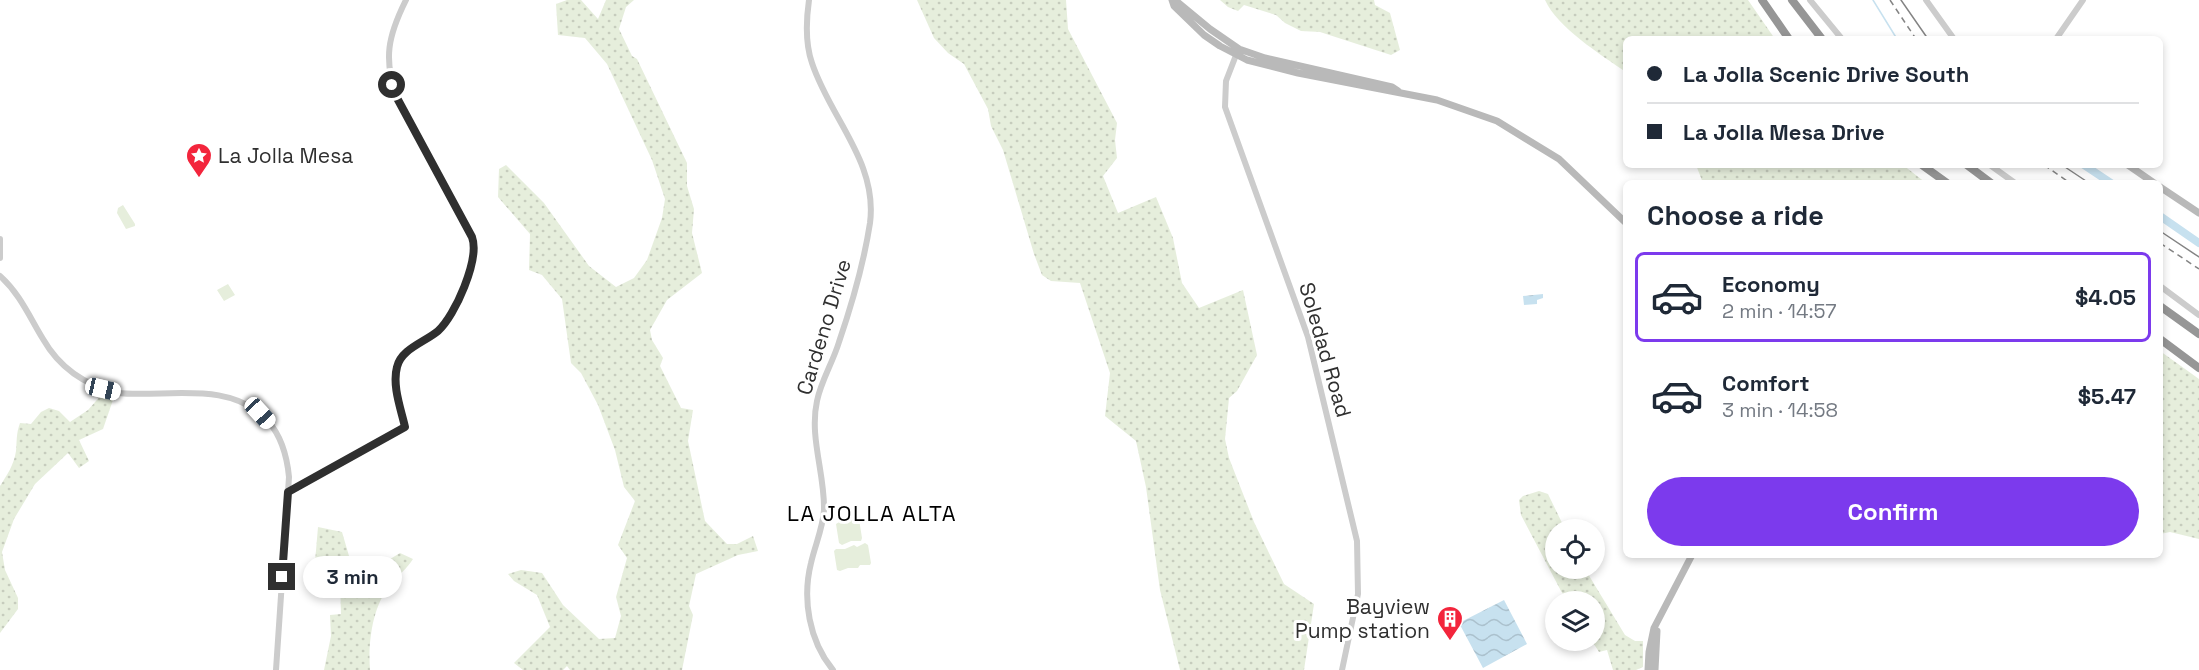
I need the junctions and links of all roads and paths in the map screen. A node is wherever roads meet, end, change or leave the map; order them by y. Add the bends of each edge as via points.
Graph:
1 (406, 0) edge
2 (809, 0) edge
3 (1173, 0) edge
4 (1762, 0) edge
5 (1792, 0) edge
6 (1810, 0) edge
7 (1926, 0) edge
8 (2083, 0) edge
9 (1787, 36) edge
10 (1820, 36) edge
11 (1840, 36) edge
12 (1952, 36) edge
13 (2058, 36) edge
14 (1237, 52) junction
15 (1926, 168) edge
16 (1970, 168) edge
17 (1994, 168) edge
18 (2132, 168) edge
19 (1943, 180) edge
20 (1987, 180) edge
21 (2011, 180) edge
22 (2150, 180) edge
23 (2163, 189) edge
24 (2199, 213) edge
25 (1623, 220) edge
26 (0, 239) edge
27 (0, 258) edge
28 (0, 276) edge
29 (2163, 288) edge
30 (2163, 308) edge
31 (2199, 315) edge
32 (2199, 334) edge
33 (2163, 341) edge
34 (2199, 368) edge
35 (288, 492) junction
36 (1690, 558) edge
37 (1658, 620) junction
38 (276, 670) edge
39 (833, 670) edge
40 (1342, 670) edge
41 (1648, 670) edge
42 (1655, 670) edge

1 - 35 street via 389,41 392,85 472,237 473,261 450,317 438,331 406,353 397,366 396,385 405,427
2 - 39 street, Cardeno Drive via 807,44 812,63 865,167 870,201 863,255 839,342 818,395 814,421 824,509 810,564 808,609 817,645
3 - 14 main road via 1174,6 1204,35
4 - 9 highway
5 - 10 highway
6 - 11 street
7 - 12 street
8 - 13 street
14 - 25 main road via 1261,64 1467,109 1514,129 1559,159
14 - 40 street, Soledad Road via 1226,81 1225,107 1308,337 1357,541 1358,594
15 - 19 highway
16 - 20 highway
17 - 21 street
18 - 22 main road
23 - 24 main road
26 - 27 street
28 - 35 street via 22,300 55,356 89,383 132,394 215,394 237,399 260,413 282,444 287,459
29 - 31 street
30 - 32 highway
33 - 34 highway
35 - 38 street
36 - 37 main road
37 - 41 main road
37 - 42 main road

